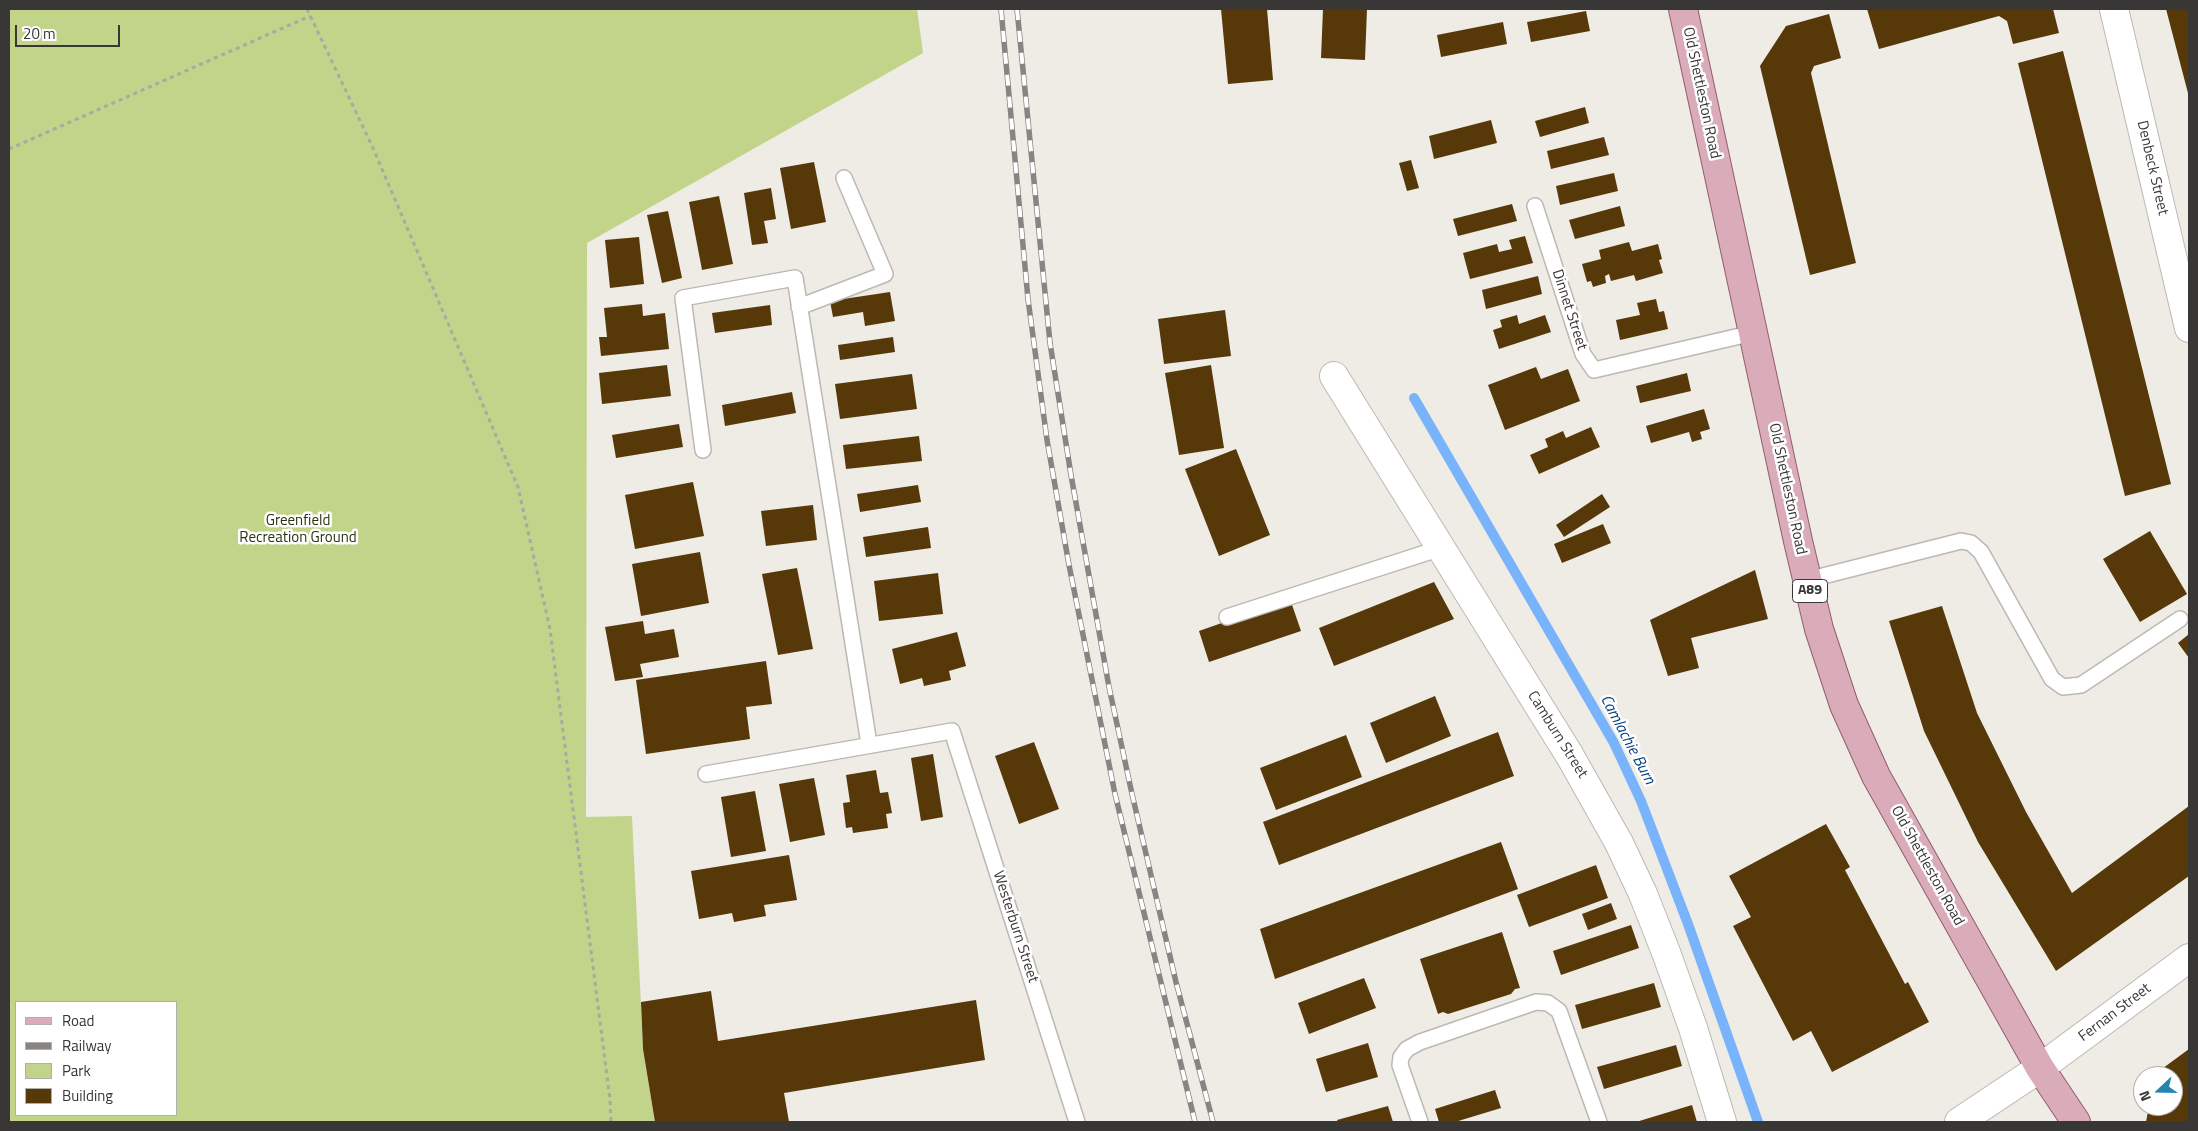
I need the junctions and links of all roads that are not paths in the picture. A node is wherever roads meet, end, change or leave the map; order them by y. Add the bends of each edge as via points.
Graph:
1 (1683, 9) edge
2 (2114, 9) edge
3 (844, 178) dead end
4 (1535, 206) dead end
5 (799, 307) junction
6 (2189, 328) edge
7 (1753, 333) junction
8 (1334, 376) dead end
9 (703, 450) dead end
10 (1441, 548) junction
11 (1807, 580) junction
12 (1227, 617) dead end
13 (2180, 618) dead end
14 (870, 744) junction
15 (706, 774) dead end
16 (2189, 958) edge
17 (2040, 1068) junction
18 (1077, 1122) edge
19 (1420, 1122) edge
20 (1599, 1122) edge
21 (1722, 1122) edge
22 (1959, 1122) edge
23 (2076, 1122) edge

1 - 7 main road, Old Shettleston Road / A89
2 - 6 street, Denbeck Street
3 - 5 lane via 885,274
4 - 7 lane, Dinnet Street via 1583,354 1594,370
5 - 9 lane via 795,278 682,298
5 - 14 lane
7 - 11 main road, Old Shettleston Road / A89
8 - 10 street, Camburn Street
10 - 12 lane
10 - 21 street, Camburn Street via 1570,756 1619,843 1668,955
11 - 13 lane via 1961,540 1971,543 1981,552 2052,679 2063,687 2081,685
11 - 17 main road, Old Shettleston Road / A89 via 1844,705 1876,776
14 - 15 lane
14 - 18 lane, Westerburn Street via 952,731
16 - 17 street, Fernan Street
17 - 22 street, Fernan Street
17 - 23 main road, Old Shettleston Road / A89
19 - 20 lane via 1400,1065 1401,1057 1420,1042 1536,1002 1548,1003 1559,1011

